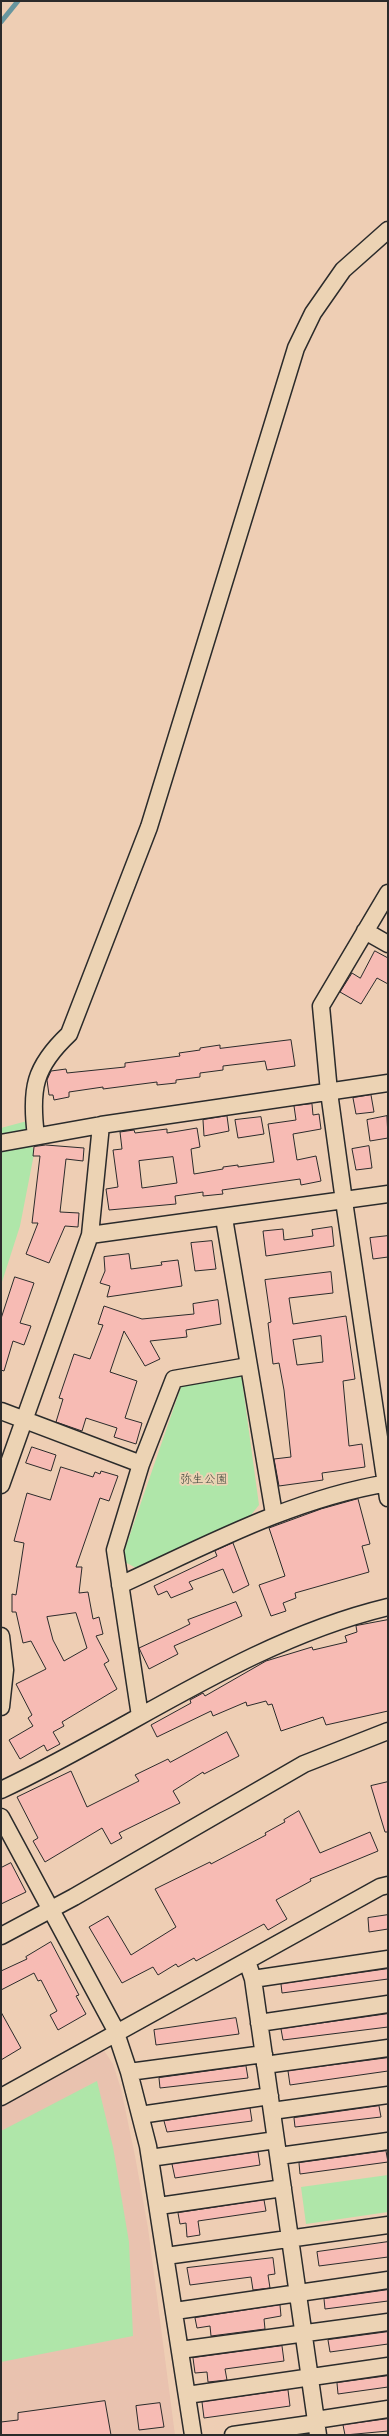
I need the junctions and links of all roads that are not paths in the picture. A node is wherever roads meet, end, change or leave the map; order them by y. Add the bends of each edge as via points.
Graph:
1 (388, 230) edge
2 (388, 892) edge
3 (365, 932) junction
4 (388, 944) edge
5 (388, 1084) edge
6 (329, 1092) junction
7 (101, 1125) junction
8 (36, 1136) junction
9 (1, 1143) edge
10 (388, 1194) edge
11 (344, 1201) junction
12 (224, 1218) junction
13 (90, 1235) junction
14 (248, 1366) junction
15 (1, 1411) edge
16 (25, 1419) junction
17 (141, 1464) junction
18 (1, 1484) edge
19 (387, 1488) edge
20 (274, 1514) junction
21 (120, 1585) junction
22 (388, 1607) edge
23 (1, 1636) edge
24 (1, 1706) edge
25 (140, 1716) junction
26 (388, 1731) edge
27 (1, 1790) edge
28 (1, 1817) edge
29 (388, 1885) edge
30 (50, 1909) junction
31 (1, 1936) edge
32 (388, 1959) edge
33 (247, 1960) junction
34 (252, 1979) junction
35 (388, 2004) edge
36 (259, 2023) junction
37 (116, 2032) junction
38 (388, 2048) edge
39 (264, 2060) junction
40 (129, 2072) junction
41 (388, 2095) edge
42 (1, 2097) edge
43 (271, 2104) junction
44 (140, 2115) junction
45 (388, 2141) edge
46 (278, 2148) junction
47 (150, 2158) junction
48 (284, 2188) junction
49 (159, 2206) junction
50 (388, 2225) edge
51 (291, 2238) junction
52 (166, 2256) junction
53 (388, 2280) edge
54 (298, 2292) junction
55 (175, 2311) junction
56 (388, 2322) edge
57 (304, 2334) junction
58 (180, 2350) junction
59 (388, 2366) edge
60 (310, 2378) junction
61 (187, 2395) junction
62 (388, 2409) edge
63 (317, 2426) edge
64 (193, 2435) edge
65 (233, 2435) edge

1 - 8 street via 343,270 313,312 296,348 149,827 69,1034 54,1048 42,1065 35,1084 32,1106
2 - 3 street
3 - 4 street
3 - 6 street via 322,1006
5 - 6 street
6 - 7 street
6 - 11 street
7 - 8 street
7 - 13 street
8 - 9 street
10 - 11 street
11 - 12 street
11 - 19 street
12 - 13 street
12 - 14 street
13 - 16 street
14 - 17 street via 174,1379
14 - 20 street
15 - 16 street
16 - 17 street
16 - 18 street
17 - 21 street via 115,1550
19 - 20 street via 339,1494
20 - 21 street
21 - 25 street
22 - 25 street via 346,1619 253,1654
23 - 24 street via 4,1670
25 - 27 street
26 - 30 street via 304,1764
28 - 30 street
29 - 33 street
30 - 31 street
30 - 37 street
32 - 34 street
33 - 34 street
33 - 37 street
34 - 36 street
35 - 36 street
36 - 39 street
37 - 40 street
37 - 42 street
38 - 39 street
39 - 40 street
39 - 43 street
40 - 44 street
41 - 43 street
43 - 44 street
43 - 46 street
44 - 47 street
45 - 46 street
46 - 47 street
46 - 48 street
47 - 49 street
48 - 49 street
48 - 51 street
49 - 52 street
50 - 51 street
51 - 52 street
51 - 54 street
52 - 55 street
53 - 54 street
54 - 55 street
54 - 57 street
55 - 58 street
56 - 57 street
57 - 58 street
57 - 60 street
58 - 61 street
59 - 60 street
60 - 61 street
60 - 63 street
61 - 64 street
62 - 63 street
63 - 65 street

